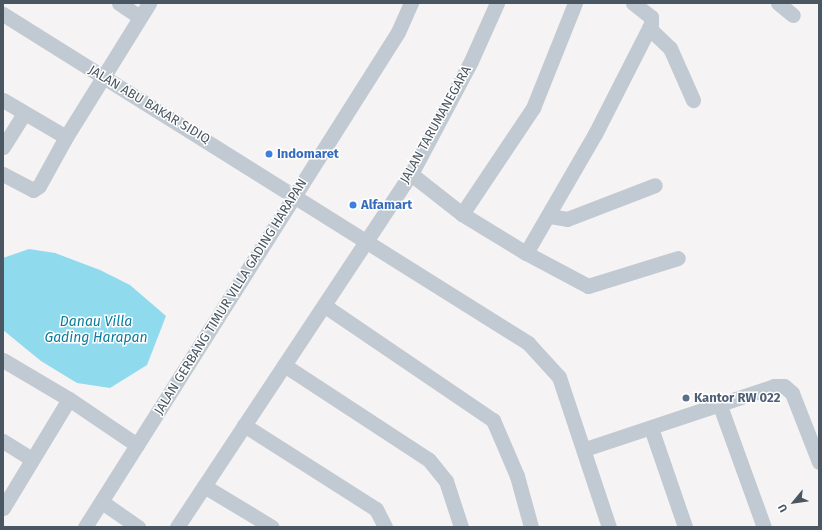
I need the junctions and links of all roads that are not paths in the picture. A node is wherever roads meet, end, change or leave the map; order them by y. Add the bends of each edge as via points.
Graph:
1 (119, 3) edge
2 (149, 3) edge
3 (411, 3) edge
4 (497, 3) edge
5 (575, 3) edge
6 (633, 3) edge
7 (778, 3) edge
8 (3, 14) edge
9 (793, 16) dead end
10 (140, 17) junction
11 (649, 28) junction
12 (102, 77) junction
13 (3, 100) edge
14 (693, 100) dead end
15 (24, 114) junction
16 (66, 137) junction
17 (3, 147) edge
18 (3, 174) edge
19 (411, 174) junction
20 (655, 185) dead end
21 (295, 196) junction
22 (462, 214) junction
23 (550, 216) junction
24 (365, 242) junction
25 (526, 253) junction
26 (678, 258) dead end
27 (325, 306) junction
28 (3, 360) edge
29 (284, 365) junction
30 (69, 400) junction
31 (719, 403) junction
32 (244, 425) junction
33 (651, 428) junction
34 (3, 441) edge
35 (137, 444) junction
36 (585, 449) junction
37 (32, 459) junction
38 (819, 462) edge
39 (204, 486) junction
40 (102, 502) junction
41 (3, 508) edge
42 (85, 527) edge
43 (138, 527) edge
44 (177, 527) edge
45 (272, 527) edge
46 (385, 527) edge
47 (461, 527) edge
48 (531, 527) edge
49 (609, 527) edge
50 (685, 527) edge
51 (764, 527) edge

1 - 10 street
2 - 10 street
3 - 21 street, JALAN GERBANG TIMUR VILLA GADING HARAPAN via 398,32
4 - 19 street, JALAN TARUMANEGARA via 471,61
5 - 22 street via 533,108
6 - 11 street via 651,17
7 - 9 street
8 - 12 street, JALAN ABU BAKAR SIDIQ
10 - 12 street
11 - 14 street via 670,48
11 - 23 street
12 - 16 street
12 - 21 street, JALAN ABU BAKAR SIDIQ
13 - 15 street
15 - 16 street
15 - 17 street
16 - 18 street via 39,186 33,190
19 - 22 street
19 - 24 street, JALAN TARUMANEGARA
20 - 23 street via 567,219
21 - 24 street, JALAN ABU BAKAR SIDIQ
21 - 35 street, JALAN GERBANG TIMUR VILLA GADING HARAPAN
22 - 25 street
23 - 25 street
24 - 27 street, JALAN TARUMANEGARA
24 - 36 street, JALAN ABU BAKAR SIDIQ via 528,343 559,377
25 - 26 street via 582,284 592,286
27 - 29 street, JALAN TARUMANEGARA
27 - 48 street via 493,420 516,476
28 - 30 street
29 - 32 street, JALAN TARUMANEGARA
29 - 47 street via 430,460 446,481
30 - 35 street
30 - 37 street
31 - 33 street
31 - 38 street via 774,386 784,386 792,392
31 - 51 street
32 - 39 street, JALAN TARUMANEGARA
32 - 46 street via 376,509
33 - 36 street
33 - 50 street
34 - 37 street
35 - 40 street, JALAN GERBANG TIMUR VILLA GADING HARAPAN
36 - 49 street, JALAN ABU BAKAR SIDIQ
37 - 41 street
39 - 44 street, JALAN TARUMANEGARA
39 - 45 street
40 - 42 street, JALAN GERBANG TIMUR VILLA GADING HARAPAN
40 - 43 street

